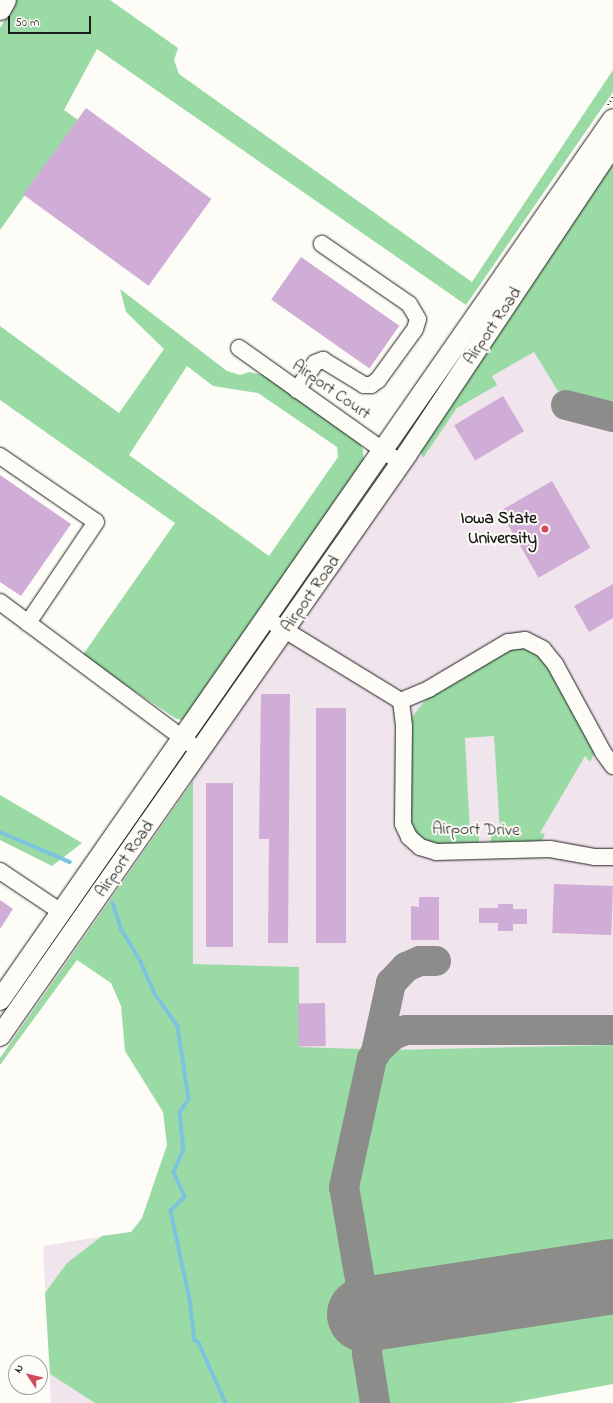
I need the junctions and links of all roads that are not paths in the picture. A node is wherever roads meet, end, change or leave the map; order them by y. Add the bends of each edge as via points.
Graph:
1 (5, 0) edge
2 (0, 9) edge
3 (613, 118) edge
4 (613, 145) edge
5 (322, 244) dead end
6 (239, 348) dead end
7 (297, 390) junction
8 (383, 451) junction
9 (0, 456) edge
10 (401, 464) junction
11 (0, 602) edge
12 (267, 619) junction
13 (28, 623) junction
14 (285, 631) junction
15 (401, 701) junction
16 (183, 739) junction
17 (200, 751) junction
18 (613, 766) edge
19 (613, 857) edge
20 (0, 871) edge
21 (61, 912) junction
22 (2, 994) edge
23 (22, 1005) junction
24 (0, 1036) edge

1 - 2 highway
3 - 8 main road, Airport Road
4 - 10 main road, Airport Road
5 - 7 street via 409,304 418,319 415,329 378,380 371,385 364,385 323,360 316,362
6 - 7 street, Airport Court
7 - 8 street, Airport Court
8 - 10 street, Airport Court
8 - 12 main road, Airport Road
9 - 13 street via 96,522
10 - 14 main road, Airport Road
11 - 13 street
12 - 14 street
12 - 16 main road, Airport Road
13 - 16 street
14 - 15 street
14 - 17 main road, Airport Road
15 - 18 street via 429,689 508,642 525,640 543,649 556,664 602,752
15 - 19 street, Airport Drive via 404,727 403,824 409,837 420,847 436,852 550,849 595,857
16 - 17 street
16 - 21 main road, Airport Road
17 - 23 main road, Airport Road
20 - 21 street
21 - 22 main road, Airport Road
22 - 23 street
23 - 24 main road, Airport Road

